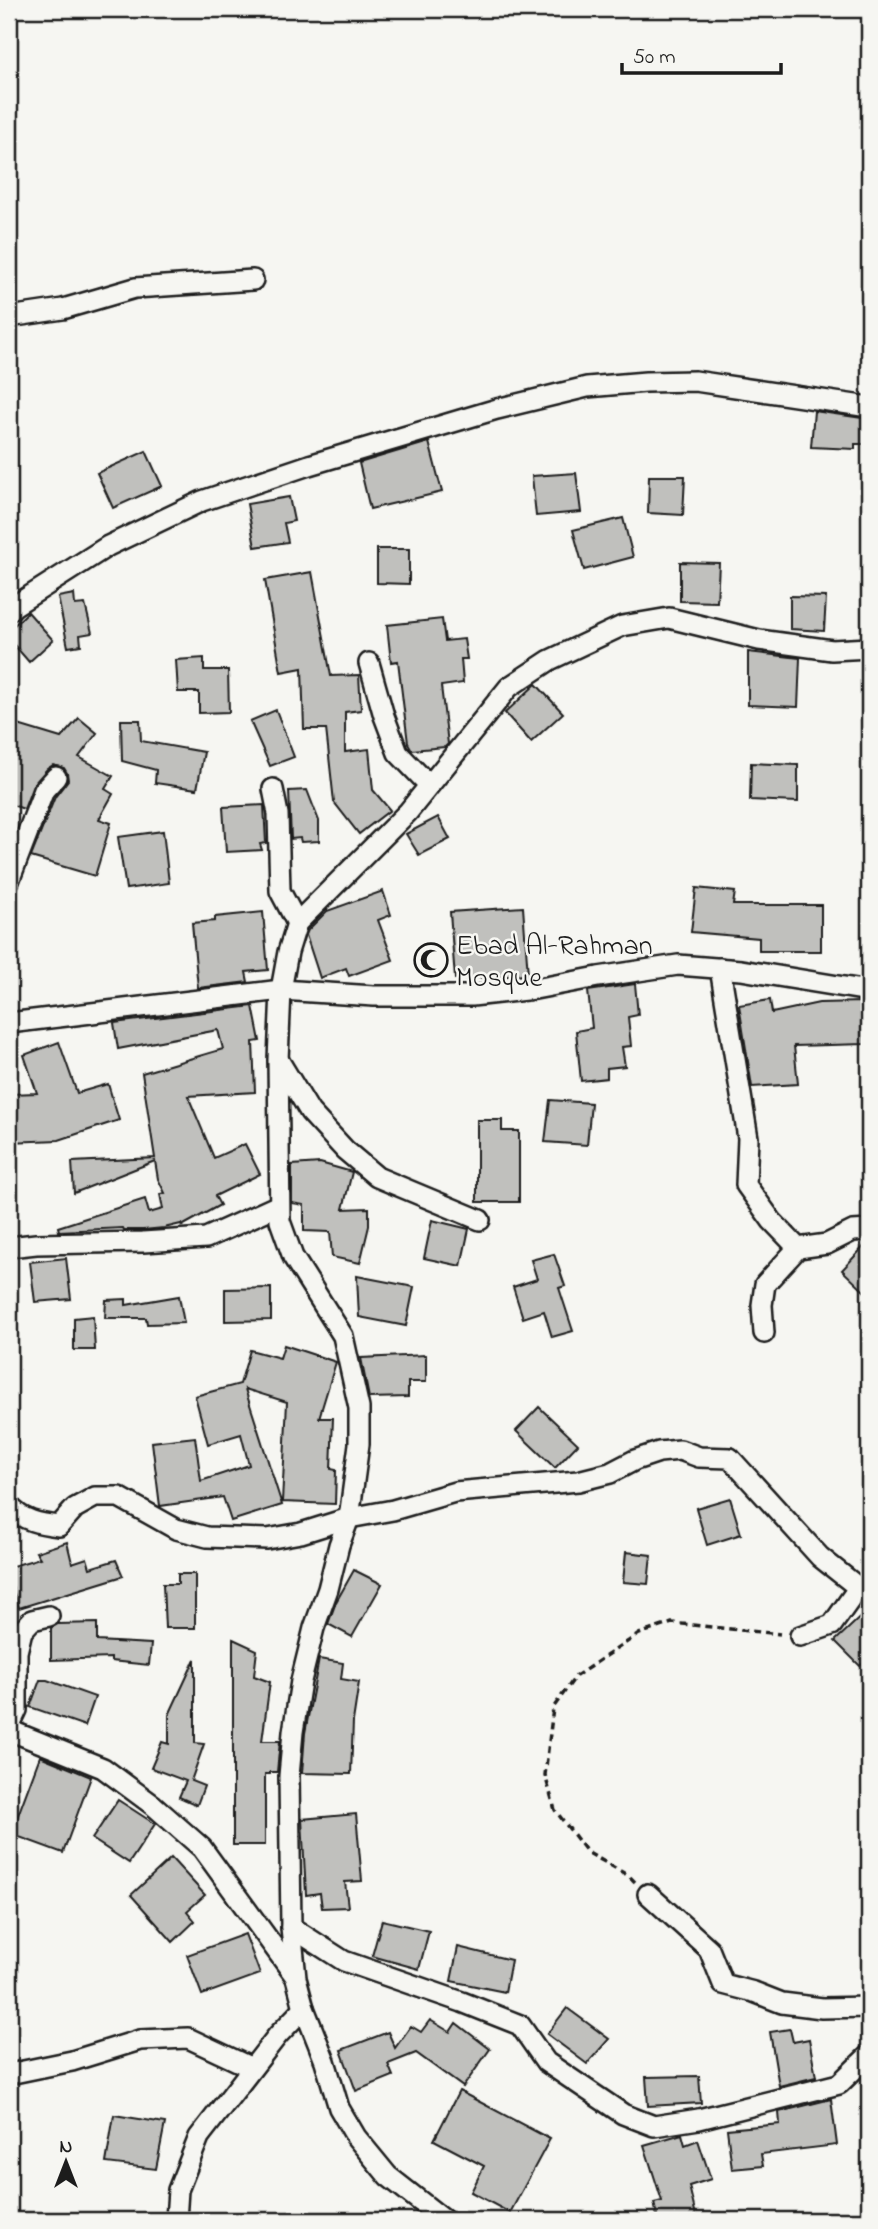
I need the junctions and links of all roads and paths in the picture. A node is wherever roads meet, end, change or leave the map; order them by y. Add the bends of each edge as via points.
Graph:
1 (253, 280) dead end
2 (9, 317) edge
3 (869, 407) edge
4 (9, 611) edge
5 (869, 648) edge
6 (369, 663) dead end
7 (56, 777) dead end
8 (429, 785) junction
9 (273, 789) dead end
10 (9, 881) edge
11 (296, 923) junction
12 (720, 968) junction
13 (281, 990) junction
14 (869, 991) edge
15 (9, 1023) edge
16 (278, 1060) junction
17 (279, 1206) junction
18 (481, 1220) dead end
19 (869, 1230) edge
20 (9, 1247) edge
21 (798, 1248) junction
22 (764, 1333) dead end
23 (9, 1505) edge
24 (349, 1518) junction
25 (864, 1591) edge
26 (49, 1616) dead end
27 (800, 1636) joint
28 (9, 1728) edge
29 (648, 1894) joint
30 (291, 1927) junction
31 (296, 1978) junction
32 (869, 2007) edge
33 (304, 2008) junction
34 (869, 2055) edge
35 (252, 2068) junction
36 (9, 2074) edge
37 (176, 2220) edge
38 (444, 2220) edge

1 - 2 street via 135,288 63,309
3 - 4 street via 695,381 587,387 202,500 108,546
5 - 8 street via 832,650 759,640 669,618 622,626 550,660 509,687
6 - 8 street via 398,753
7 - 10 street via 44,790
8 - 11 street via 408,812
9 - 11 street via 280,891
11 - 13 street
12 - 13 street via 678,965 472,996
12 - 14 street
12 - 21 street via 748,1138 746,1185
13 - 15 street
13 - 16 street
16 - 17 street
16 - 18 street via 310,1112 377,1177
17 - 20 street via 206,1238
17 - 24 street via 293,1257 343,1336 359,1408
19 - 21 street
21 - 22 street via 765,1284
23 - 24 street via 36,1523 59,1526 75,1508 95,1497 119,1497 176,1529 233,1539 267,1539
24 - 25 street via 454,1492 578,1481 659,1452 680,1450 699,1457 730,1458 820,1557
24 - 30 street via 314,1628 293,1732 289,1776
25 - 27 street via 832,1625
26 - 28 street via 32,1620 22,1631 17,1652 17,1710
27 - 29 path via 672,1623 639,1634 576,1676 553,1708 545,1775 555,1810 587,1852 629,1876
28 - 31 street via 103,1768 153,1805 202,1848
29 - 32 street via 709,1949 723,1984 782,2003
30 - 31 street
30 - 34 street via 344,1961 520,2025 546,2062 623,2114 654,2126 839,2084
31 - 33 street
33 - 35 street
33 - 38 street via 340,2108 356,2137 388,2176
35 - 36 street via 188,2038 140,2040
35 - 37 street via 199,2137 177,2190

